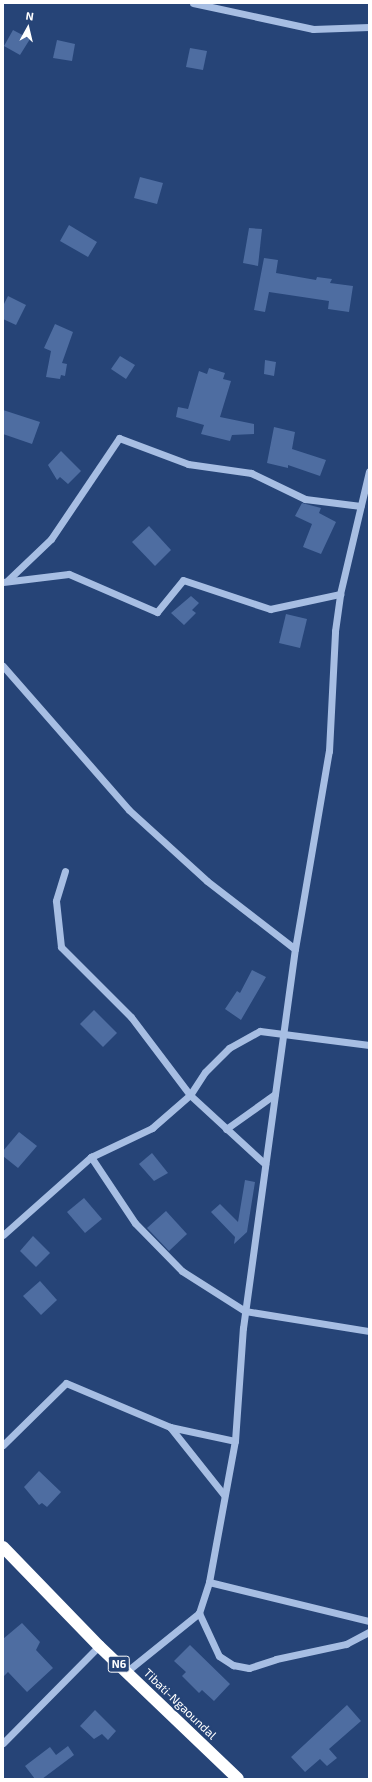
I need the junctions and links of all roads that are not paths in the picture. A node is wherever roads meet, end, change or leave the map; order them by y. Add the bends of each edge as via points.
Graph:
1 (194, 3) edge
2 (369, 27) edge
3 (369, 471) edge
4 (361, 506) junction
5 (6, 581) edge
6 (340, 594) junction
7 (3, 666) edge
8 (65, 871) dead end
9 (295, 949) junction
10 (283, 1035) junction
11 (369, 1045) edge
12 (275, 1094) junction
13 (190, 1095) junction
14 (226, 1129) junction
15 (91, 1156) junction
16 (265, 1164) junction
17 (3, 1235) edge
18 (245, 1311) junction
19 (369, 1331) edge
20 (170, 1428) junction
21 (235, 1441) junction
22 (3, 1444) edge
23 (224, 1495) junction
24 (3, 1547) edge
25 (209, 1582) junction
26 (200, 1612) junction
27 (369, 1621) edge
28 (369, 1632) edge
29 (100, 1646) junction
30 (126, 1672) junction
31 (3, 1743) edge
32 (238, 1779) edge

1 - 2 street via 313,29
3 - 4 street
4 - 5 street via 305,499 251,473 188,464 119,438 51,539
4 - 6 street
5 - 6 street via 69,574 158,612 183,580 270,609
6 - 9 street via 335,631 329,751
7 - 9 street via 129,810 208,881
8 - 13 street via 56,901 61,947 131,1018
9 - 10 street
10 - 11 street
10 - 12 street
10 - 13 street via 260,1031 229,1048 205,1072
12 - 14 street
12 - 16 street
13 - 14 street
13 - 15 street via 152,1128
14 - 16 street
15 - 17 street
15 - 18 street via 134,1223 182,1271
16 - 18 street
18 - 19 street
18 - 21 street via 237,1381
20 - 21 street
20 - 22 street via 66,1383
20 - 23 street
21 - 23 street
23 - 25 street
24 - 29 highway, Tibati-Ngaoundal / N6
25 - 26 street
25 - 27 street
26 - 28 street via 219,1656 233,1664 249,1668 276,1658 346,1644
26 - 30 street
29 - 30 highway, Tibati-Ngaoundal / N6
29 - 31 street
30 - 32 highway, Tibati-Ngaoundal / N6

